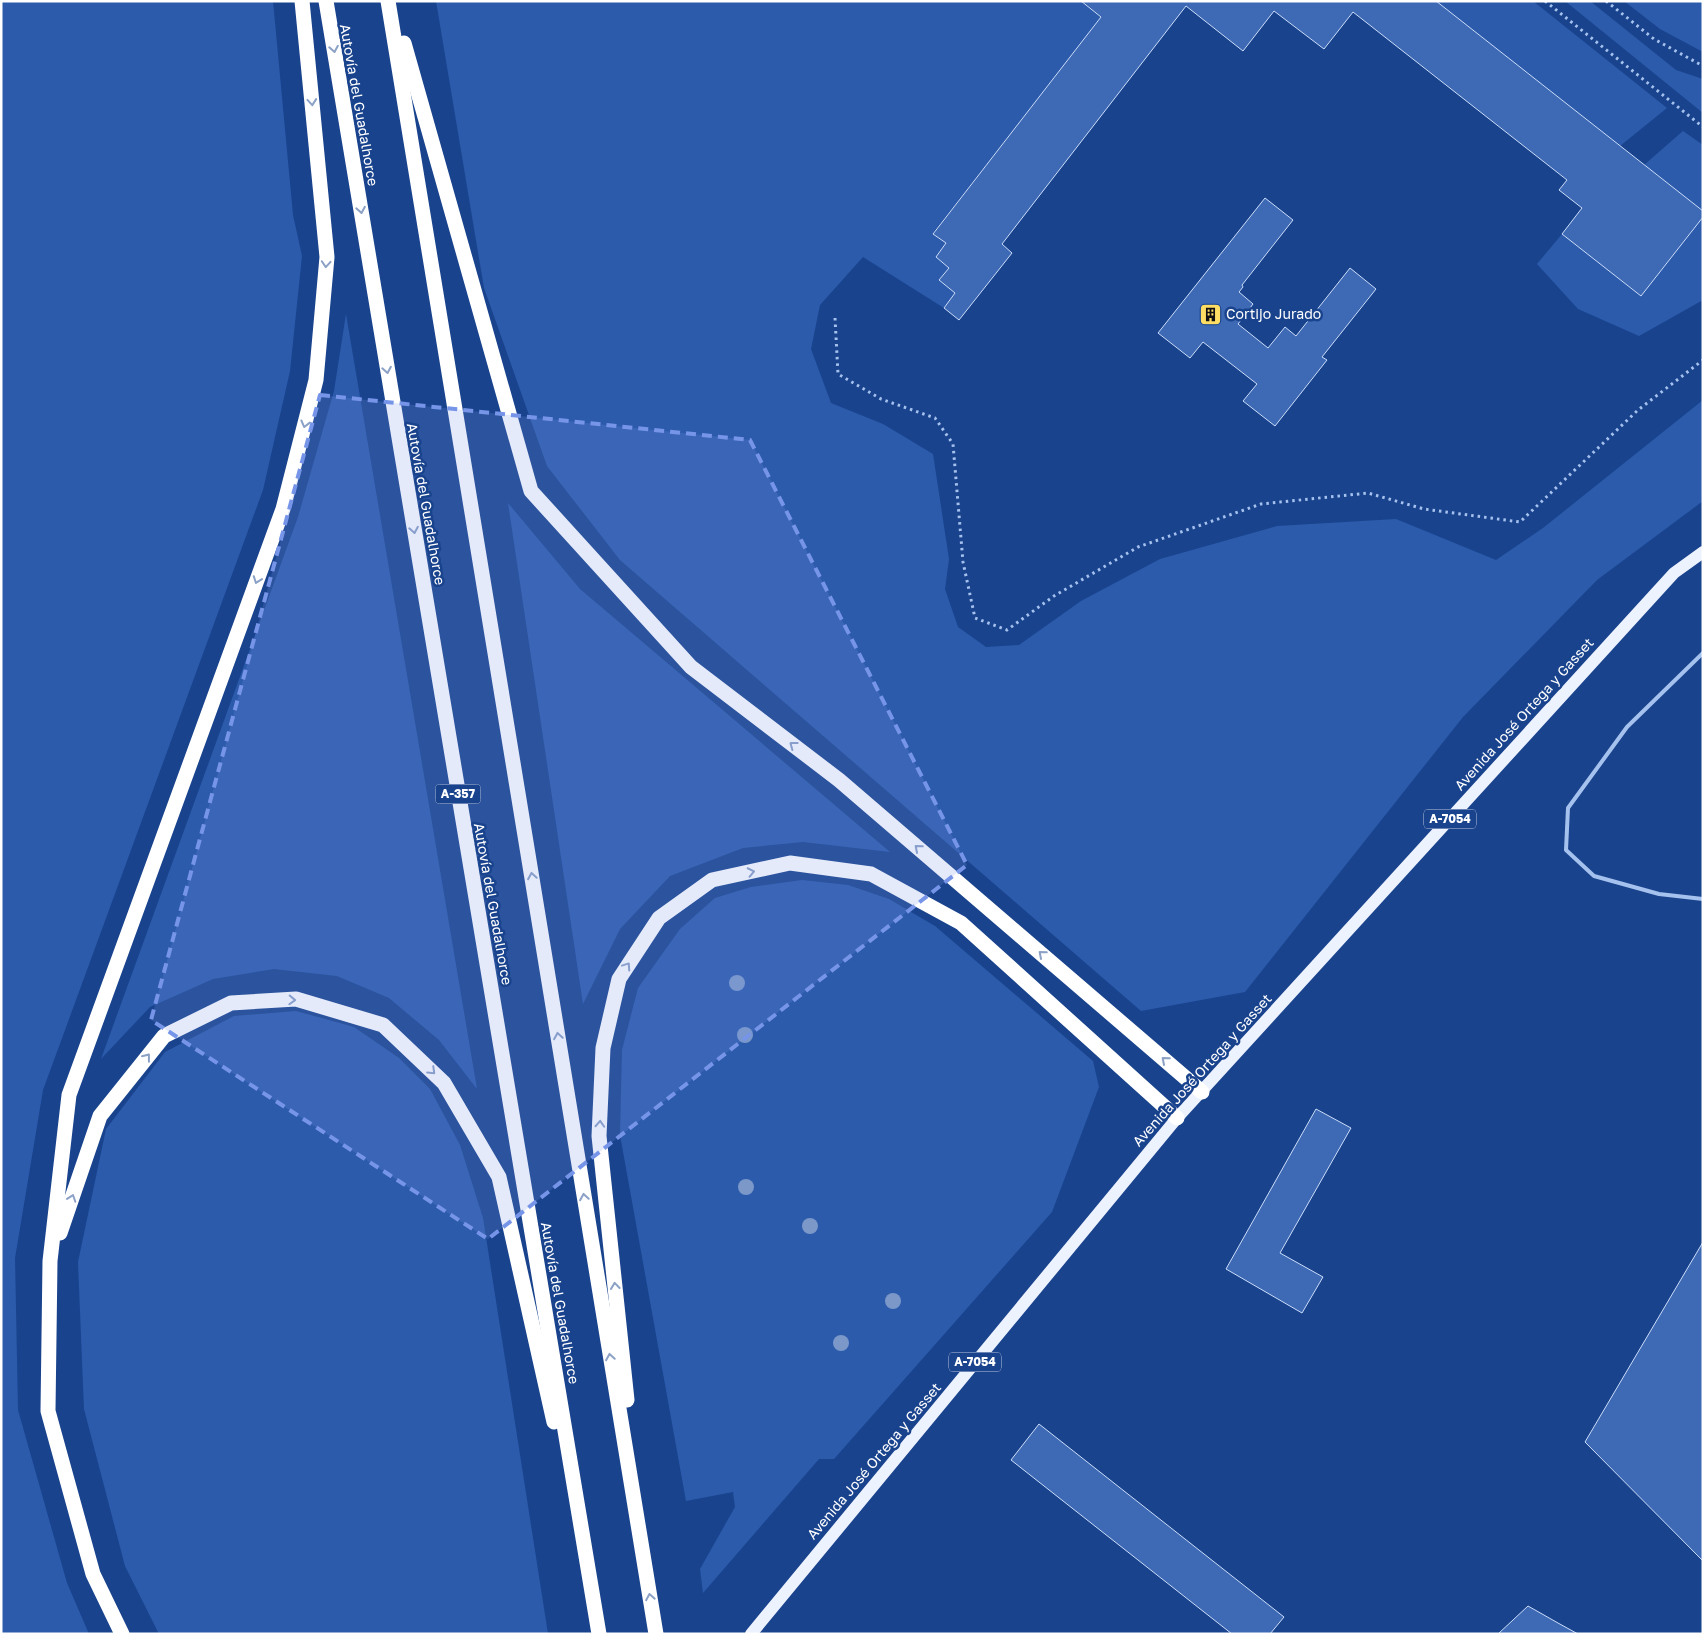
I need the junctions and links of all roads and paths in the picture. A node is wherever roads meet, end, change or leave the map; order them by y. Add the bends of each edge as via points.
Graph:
1 (302, 1) edge
2 (326, 1) edge
3 (390, 1) edge
4 (1545, 1) edge
5 (1606, 1) edge
6 (1703, 66) edge
7 (1703, 127) edge
8 (835, 318) dead end
9 (1703, 360) edge
10 (1703, 552) edge
11 (1703, 652) edge
12 (1703, 899) edge
13 (1202, 1092) junction
14 (1177, 1118) junction
15 (50, 1260) junction
16 (644, 1561) junction
17 (591, 1586) junction
18 (122, 1634) edge
19 (600, 1634) edge
20 (656, 1634) edge
21 (751, 1634) edge

1 -> 15 highway via 326,257 316,380 283,509 69,1095
2 -> 17 highway, Autovía del Guadalhorce / A-357
13 -> 3 highway via 839,780 691,667 531,491
16 -> 3 highway
4 - 7 path
5 - 6 path via 1654,39
8 - 9 path via 838,374 881,399 935,418 953,444 963,562 975,618 1007,630 1054,596 1138,547 1261,504 1368,493 1424,509 1520,522 1638,410
10 - 13 main road, Avenida José Ortega y Gasset / A-7054 via 1674,572 1631,618
11 - 12 lane via 1627,727 1568,808 1566,850 1594,876 1659,894
13 - 14 main road, Avenida José Ortega y Gasset / A-7054
16 -> 14 highway via 599,1136 603,1048 619,979 659,918 712,880 790,863 872,874 961,923
14 - 21 main road, Avenida José Ortega y Gasset / A-7054
15 -> 17 highway via 100,1116 164,1036 231,1003 277,1000 296,1000 383,1024 444,1083 499,1177
15 - 18 highway via 48,1411 93,1574
20 -> 16 highway
17 - 19 highway, Autovía del Guadalhorce / A-357

